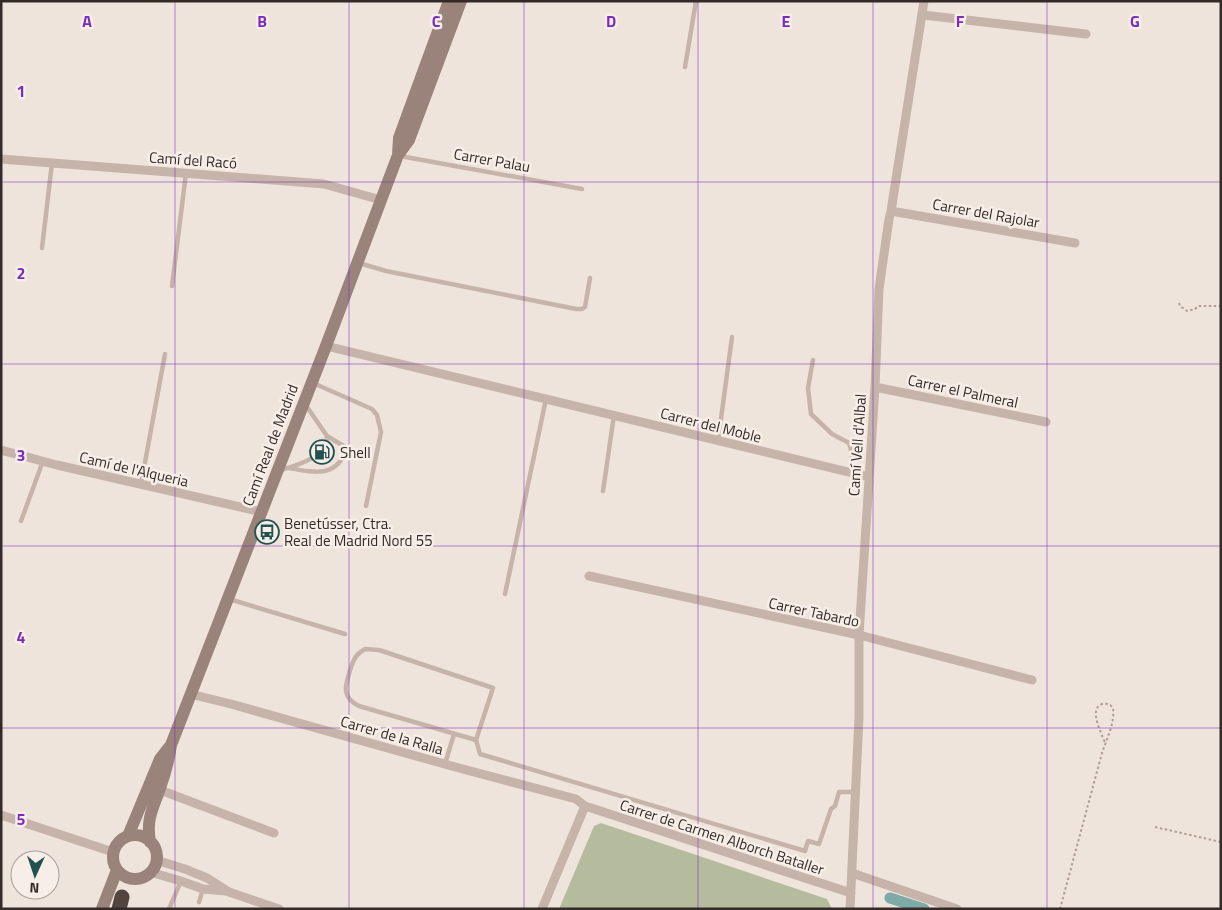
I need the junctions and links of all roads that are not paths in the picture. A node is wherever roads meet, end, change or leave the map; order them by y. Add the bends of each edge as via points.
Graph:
1 (449, 1) edge
2 (455, 1) edge
3 (462, 1) edge
4 (696, 1) edge
5 (924, 1) edge
6 (922, 15) junction
7 (450, 34) junction
8 (1086, 34) dead end
9 (684, 67) dead end
10 (398, 155) junction
11 (1, 159) edge
12 (52, 163) junction
13 (186, 173) junction
14 (582, 189) dead end
15 (381, 200) junction
16 (891, 211) junction
17 (1075, 243) dead end
18 (42, 248) dead end
19 (358, 263) junction
20 (590, 278) dead end
21 (172, 286) dead end
22 (732, 337) dead end
23 (326, 346) junction
24 (164, 354) dead end
25 (813, 360) dead end
26 (312, 382) junction
27 (875, 387) junction
28 (546, 399) junction
29 (304, 403) junction
30 (614, 416) junction
31 (1046, 422) dead end
32 (327, 436) junction
33 (718, 441) junction
34 (1, 450) edge
35 (43, 462) junction
36 (283, 469) junction
37 (851, 473) junction
38 (869, 477) junction
39 (140, 484) junction
40 (603, 491) dead end
41 (366, 506) dead end
42 (262, 512) junction
43 (21, 522) dead end
44 (589, 576) dead end
45 (504, 594) dead end
46 (228, 599) junction
47 (345, 634) dead end
48 (859, 635) junction
49 (1032, 680) dead end
50 (190, 694) junction
51 (454, 734) junction
52 (476, 740) junction
53 (171, 745) junction
54 (445, 764) junction
55 (160, 790) junction
56 (856, 792) junction
57 (585, 806) junction
58 (1, 815) edge
59 (274, 833) dead end
60 (128, 836) junction
61 (150, 842) junction
62 (113, 852) junction
63 (156, 860) junction
64 (117, 870) junction
65 (150, 872) junction
66 (852, 873) junction
67 (137, 878) junction
68 (181, 882) junction
69 (203, 889) junction
70 (229, 892) junction
71 (851, 893) junction
72 (199, 902) dead end
73 (118, 905) edge
74 (254, 905) edge
75 (102, 909) edge
76 (169, 909) edge
77 (279, 909) edge
78 (542, 909) edge
79 (850, 909) edge
80 (957, 909) edge

1 - 10 street, Camí Real de Madrid via 399,138
2 - 7 street, Camí Real de Madrid via 447,21
3 - 7 street, Camí Real de Madrid
4 - 9 lane
5 - 6 street, Camí Vell d'Albal
6 - 8 street
6 - 16 street, Camí Vell d'Albal
7 - 10 street, Camí Real de Madrid via 409,140
10 - 14 lane, Carrer Palau
10 - 15 street, Camí Real de Madrid
11 - 12 street, Camí del Racó
12 - 13 street, Camí del Racó
12 - 18 lane
13 - 15 street, Camí del Racó via 324,184
13 - 21 lane
15 - 19 street, Camí Real de Madrid
16 - 17 street, Carrer del Rajolar
16 - 27 street, Camí Vell d'Albal via 879,289
19 - 20 lane via 576,309 586,307
19 - 23 street, Camí Real de Madrid
22 - 33 lane
23 - 26 street, Camí Real de Madrid
23 - 28 street, Carrer del Moble
24 - 39 lane
25 - 37 lane via 808,388 811,414 832,434 849,443
26 - 29 street, Camí Real de Madrid
26 - 41 lane via 372,409 377,415 381,432
27 - 31 street, Carrer el Palmeral
27 - 38 street, Camí Vell d'Albal
28 - 30 street, Carrer del Moble
28 - 45 lane
29 - 32 lane
29 - 36 street, Camí Real de Madrid
30 - 33 street, Carrer del Moble
30 - 40 lane
32 - 36 lane via 320,453 300,465
32 - 36 lane via 347,448 339,464 325,471
33 - 37 street, Carrer del Moble
34 - 35 street, Camí de l'Alqueria
35 - 39 street, Camí de l'Alqueria
35 - 43 lane
36 - 42 street, Camí Real de Madrid
37 - 38 street, Carrer del Moble
38 - 48 street, Camí Vell d'Albal
39 - 42 street, Camí de l'Alqueria
42 - 46 street, Camí Real de Madrid
44 - 48 street, Carrer Tabardo
46 - 47 lane
46 - 50 street, Camí Real de Madrid
48 - 49 street, Carrer Tabardo
48 - 56 street, Camí Vell d'Albal
50 - 53 street, Camí Real de Madrid
50 - 54 street, Carrer de la Ralla
51 - 52 lane
51 - 52 lane via 352,702 346,691 354,659 365,649 379,650 492,688
51 - 54 lane
52 - 56 lane via 480,754 805,851 808,841 819,844 839,792
53 - 55 street, Camí Real de Madrid
53 - 60 street, Camí Real de Madrid via 160,759
54 - 57 street, Carrer de la Ralla via 576,799
55 - 59 street
55 - 61 street, Camí Real de Madrid via 149,820
56 - 66 street, Camí Vell d'Albal
57 - 71 street, Carrer de Carmen Alborch Bataller
57 - 78 street
58 - 62 street
60 - 61 street via 139,836
60 - 62 street
61 - 63 street via 156,852
62 - 64 street
63 - 65 street
63 - 70 street via 200,875
64 - 67 street
64 - 75 street
65 - 67 street
65 - 68 street
66 - 71 street, Camí Vell d'Albal
66 - 80 street
67 - 73 street
68 - 69 street
68 - 76 lane
69 - 70 street
69 - 72 lane
70 - 74 street
71 - 79 street, Camí Vell d'Albal
74 - 77 street

